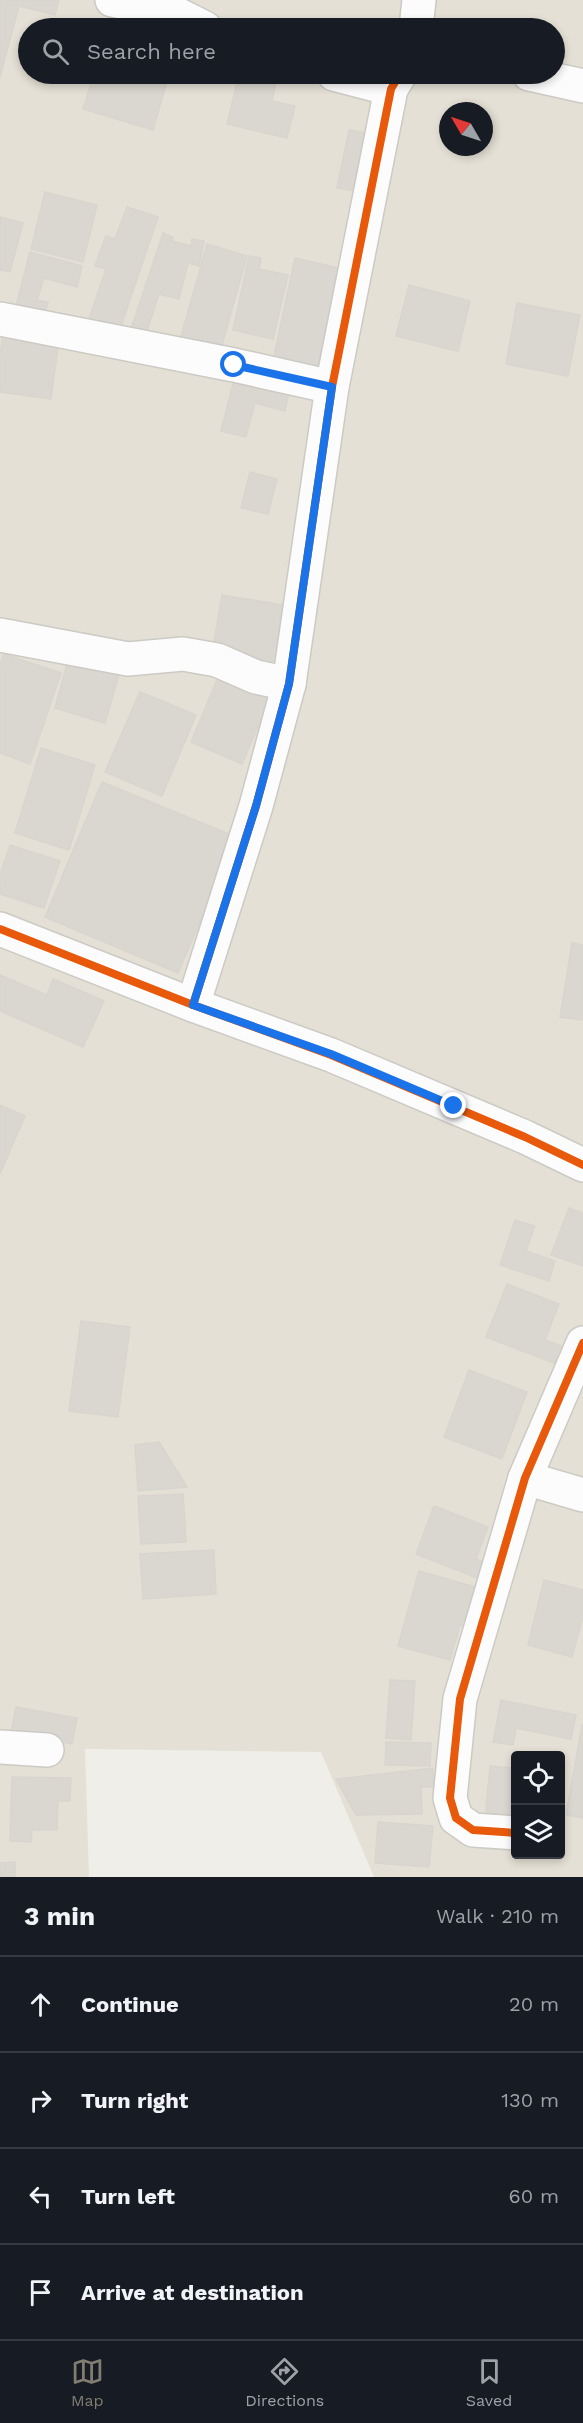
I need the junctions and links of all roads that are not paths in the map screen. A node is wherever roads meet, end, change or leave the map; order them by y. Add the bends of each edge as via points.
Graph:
1 (112, 0) edge
2 (419, 0) edge
3 (185, 18) edge
4 (418, 18) edge
5 (565, 82) edge
6 (394, 84) edge
7 (583, 86) edge
8 (0, 319) edge
9 (332, 387) junction
10 (0, 635) edge
11 (289, 684) junction
12 (0, 929) edge
13 (193, 1005) junction
14 (583, 1165) edge
15 (583, 1342) edge
16 (525, 1478) junction
17 (583, 1495) edge
18 (0, 1747) edge
19 (47, 1750) dead end
20 (511, 1833) edge

1 - 3 street
2 - 4 street
5 - 7 street
6 - 9 street
8 - 9 street
9 - 11 street
10 - 11 street via 128,659 183,654 217,660
11 - 13 street via 256,806
12 - 13 street
13 - 14 street via 331,1054
15 - 16 street
16 - 17 street
16 - 20 street via 460,1699 450,1798 456,1818 473,1830
18 - 19 street

